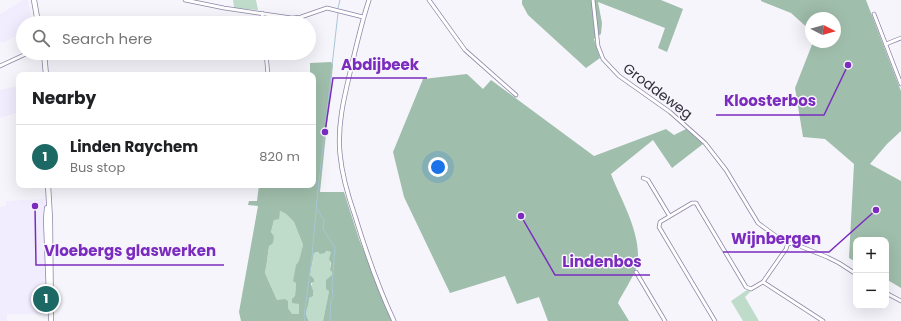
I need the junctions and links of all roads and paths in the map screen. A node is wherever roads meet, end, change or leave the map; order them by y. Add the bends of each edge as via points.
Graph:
1 (34, 0) edge
2 (185, 0) edge
3 (369, 0) edge
4 (429, 0) edge
5 (593, 0) edge
6 (262, 13) junction
7 (874, 14) dead end
8 (37, 16) edge
9 (262, 16) edge
10 (283, 16) edge
11 (303, 16) edge
12 (363, 17) junction
13 (901, 38) edge
14 (886, 44) junction
15 (16, 59) edge
16 (45, 60) edge
17 (267, 60) edge
18 (0, 66) edge
19 (46, 72) edge
20 (268, 72) edge
21 (901, 84) edge
22 (516, 95) dead end
23 (643, 178) dead end
24 (48, 188) edge
25 (670, 215) junction
26 (788, 243) junction
27 (636, 272) dead end
28 (854, 273) edge
29 (763, 282) junction
30 (889, 295) edge
31 (901, 301) edge
32 (51, 320) edge
33 (394, 321) edge
34 (665, 321) edge
35 (715, 321) edge
36 (823, 321) edge

1 - 8 main road
2 - 6 street
3 - 12 street
4 - 22 street via 465,50
5 - 26 street, Groddeweg via 598,46 603,59 619,76 670,112 710,148 758,223
6 - 9 street
6 - 10 street
7 - 14 street
11 - 12 street via 327,8
12 - 33 street via 342,110 339,130 340,154 345,184 361,236 379,288
13 - 14 street
14 - 21 street
15 - 18 street
16 - 19 main road
17 - 20 street
23 - 25 street via 648,180
24 - 32 main road
25 - 29 street via 692,202 696,203 746,287 751,289
25 - 35 street via 660,222 659,227
26 - 28 street, Groddeweg via 827,257
26 - 29 street
27 - 34 street
29 - 36 street
30 - 31 street

